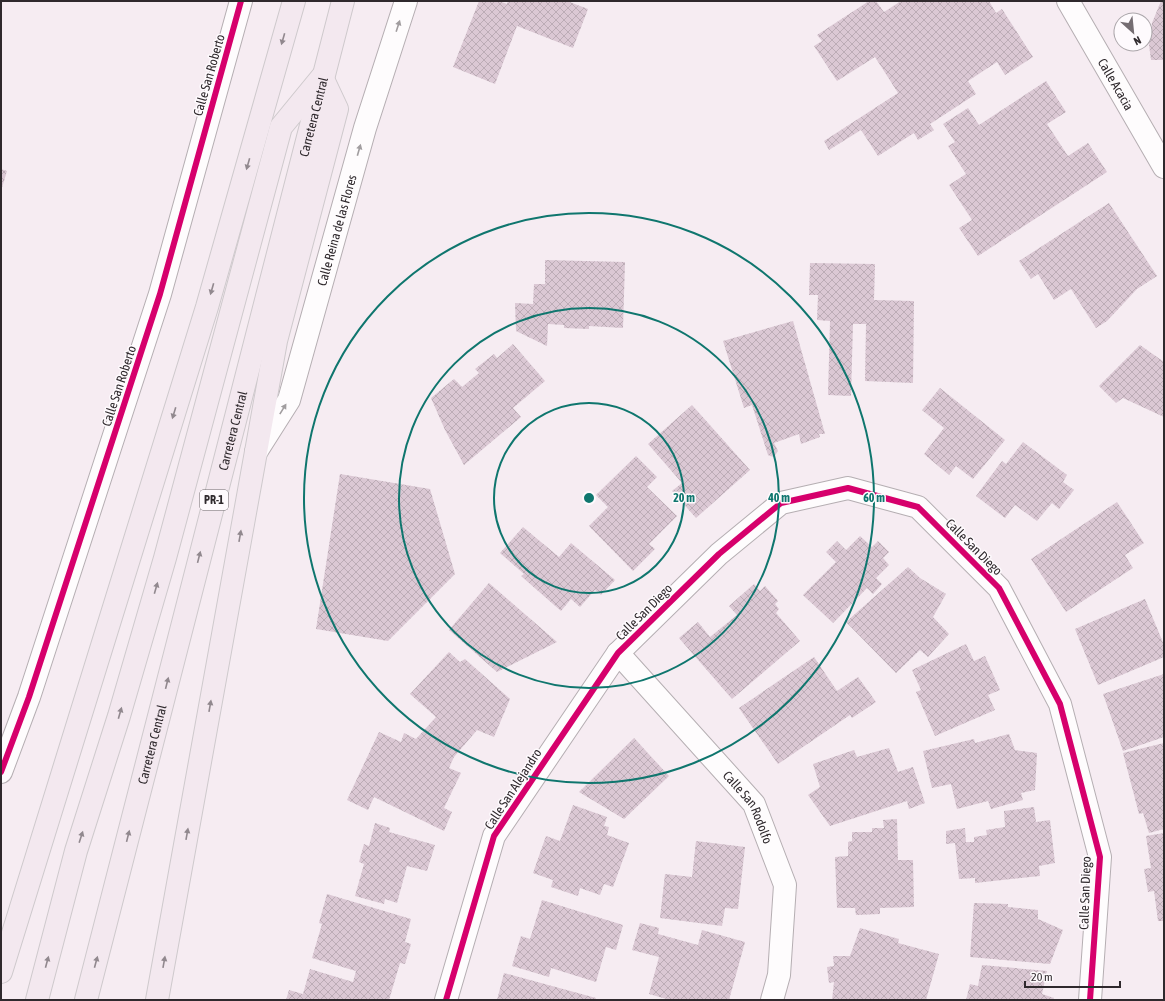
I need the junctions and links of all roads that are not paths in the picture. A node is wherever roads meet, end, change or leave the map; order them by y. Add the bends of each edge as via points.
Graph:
1 (241, 1) edge
2 (294, 1) edge
3 (344, 1) edge
4 (406, 1) edge
5 (1068, 1) edge
6 (322, 77) junction
7 (1164, 167) edge
8 (255, 453) junction
9 (618, 653) junction
10 (1, 772) edge
11 (1, 972) edge
12 (37, 1000) edge
13 (86, 1000) edge
14 (157, 1000) edge
15 (446, 1000) edge
16 (772, 1000) edge
17 (1090, 1000) edge

1 - 10 street, Calle San Roberto via 160,294 29,697
2 -> 11 highway via 207,307
3 - 6 highway, Carretera Central / PR-1
8 -> 4 street, Calle Reina de las Flores via 289,400 365,128
5 - 7 street, Calle Acacia
6 - 8 highway via 337,109 276,341
12 -> 6 highway via 76,851 165,558 281,127
13 -> 6 highway, Carretera Central / PR-1
14 -> 8 highway
9 - 15 street, Calle San Alejandro via 494,836
9 - 16 street, Calle San Rodolfo via 754,804 784,885 779,975
9 - 17 street, Calle San Diego via 719,554 781,503 848,488 918,507 998,588 1060,704 1100,857

